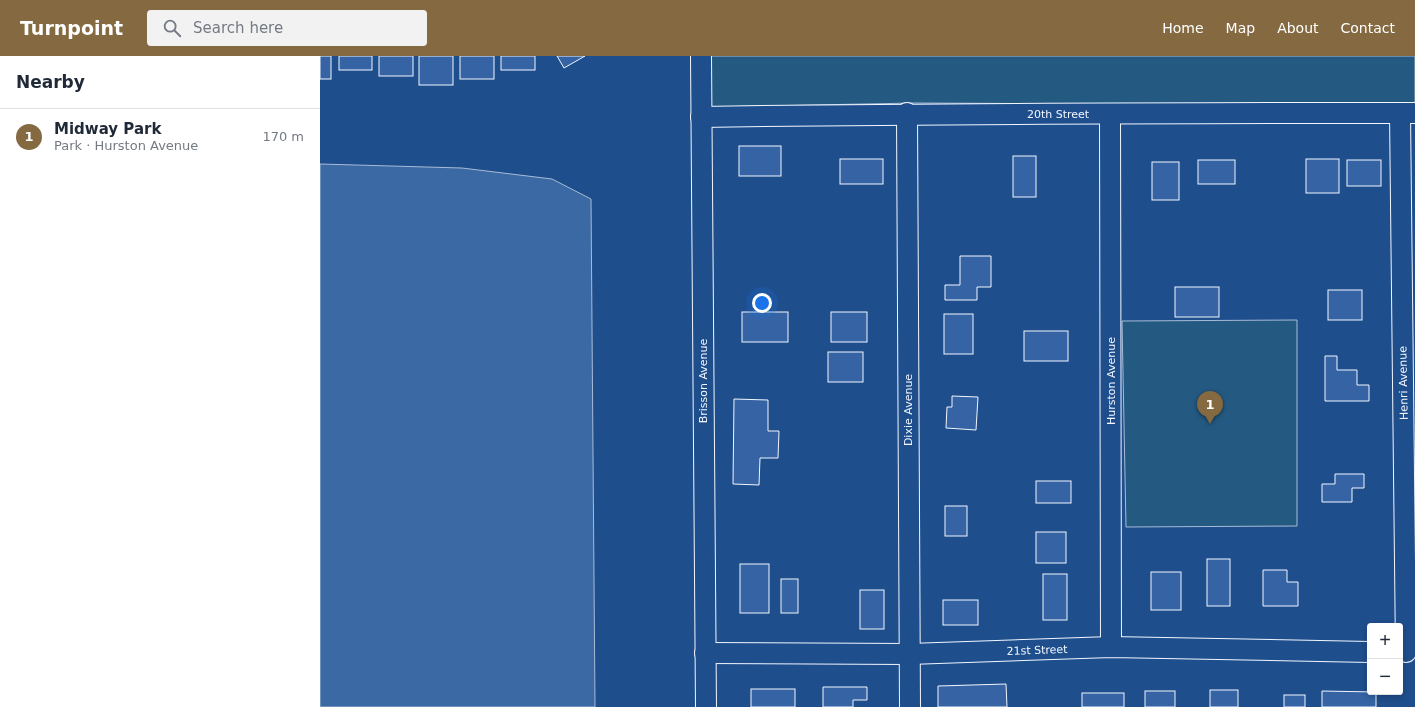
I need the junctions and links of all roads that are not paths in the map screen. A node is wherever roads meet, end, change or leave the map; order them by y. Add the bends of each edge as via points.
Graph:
1 (701, 56) edge
2 (906, 113) junction
3 (1407, 113) edge
4 (1110, 114) junction
5 (701, 117) junction
6 (1111, 647) junction
7 (1367, 652) edge
8 (1407, 652) edge
9 (705, 653) junction
10 (909, 654) junction
11 (706, 707) edge
12 (910, 707) edge

1 - 5 street, Brisson Avenue
2 - 4 street, 20th Street
2 - 5 street, 20th Street
2 - 10 street, Dixie Avenue
3 - 4 street, 20th Street
3 - 8 street, Henri Avenue
4 - 6 street, Hurston Avenue
5 - 9 street, Brisson Avenue
6 - 7 street, 21st Street
6 - 10 street, 21st Street
9 - 10 street, 21st Street
9 - 11 street, Brisson Avenue
10 - 12 street, Dixie Avenue

